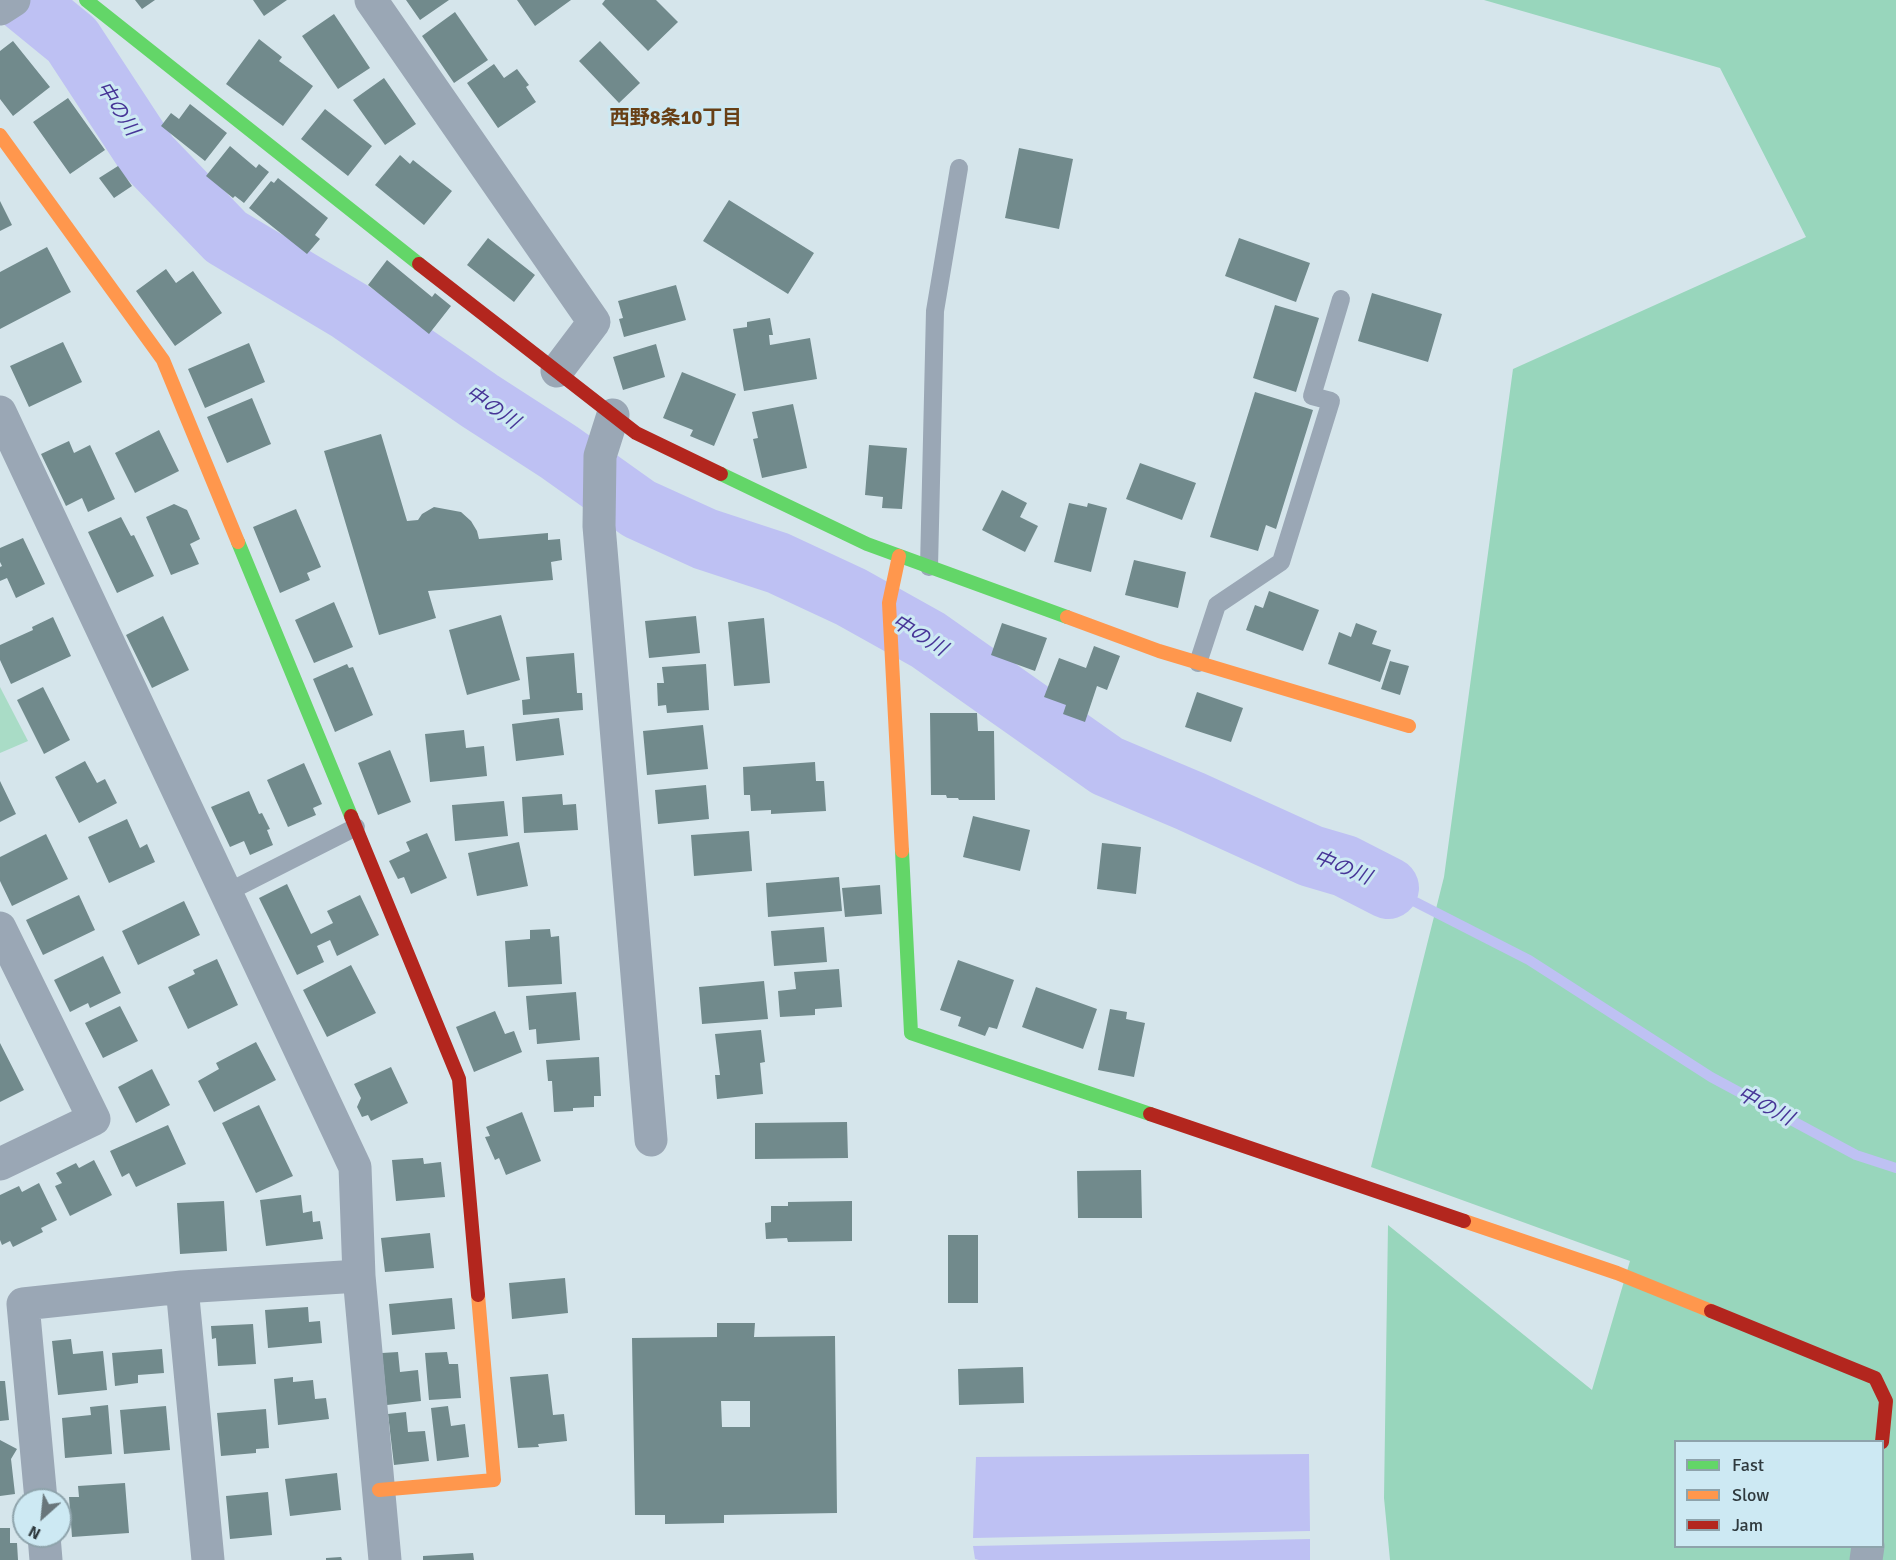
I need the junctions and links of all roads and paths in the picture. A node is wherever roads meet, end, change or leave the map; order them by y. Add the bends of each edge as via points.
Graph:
1 (14, 0) edge
2 (86, 0) edge
3 (371, 0) edge
4 (0, 9) edge
5 (0, 135) edge
6 (959, 168) dead end
7 (1341, 299) dead end
8 (557, 371) junction
9 (0, 412) edge
10 (613, 415) junction
11 (899, 556) junction
12 (929, 567) junction
13 (1197, 663) junction
14 (1409, 726) dead end
15 (356, 827) junction
16 (226, 892) junction
17 (0, 928) edge
18 (651, 1140) dead end
19 (0, 1164) edge
20 (359, 1276) junction
21 (182, 1287) junction
22 (1882, 1440) edge
23 (40, 1488) edge
24 (378, 1490) junction
25 (208, 1560) edge
26 (385, 1560) edge

1 - 4 street
2 - 8 street
3 - 8 street via 594,322
5 - 15 street via 163,360
6 - 12 lane via 935,311
7 - 13 lane via 1311,396 1331,400 1281,562 1217,605
8 - 10 street
9 - 16 street
10 - 11 street via 636,433
10 - 18 street via 600,456 599,526
11 - 12 street
11 - 22 street via 889,603 911,1033 1617,1273 1836,1361 1875,1378 1886,1401
12 - 13 street
13 - 14 street
15 - 16 lane
15 - 24 street via 459,1079 494,1480
16 - 20 street via 356,1167
17 - 19 street via 94,1119
20 - 21 street
20 - 24 street
21 - 23 street via 23,1304
21 - 25 street
24 - 26 street

